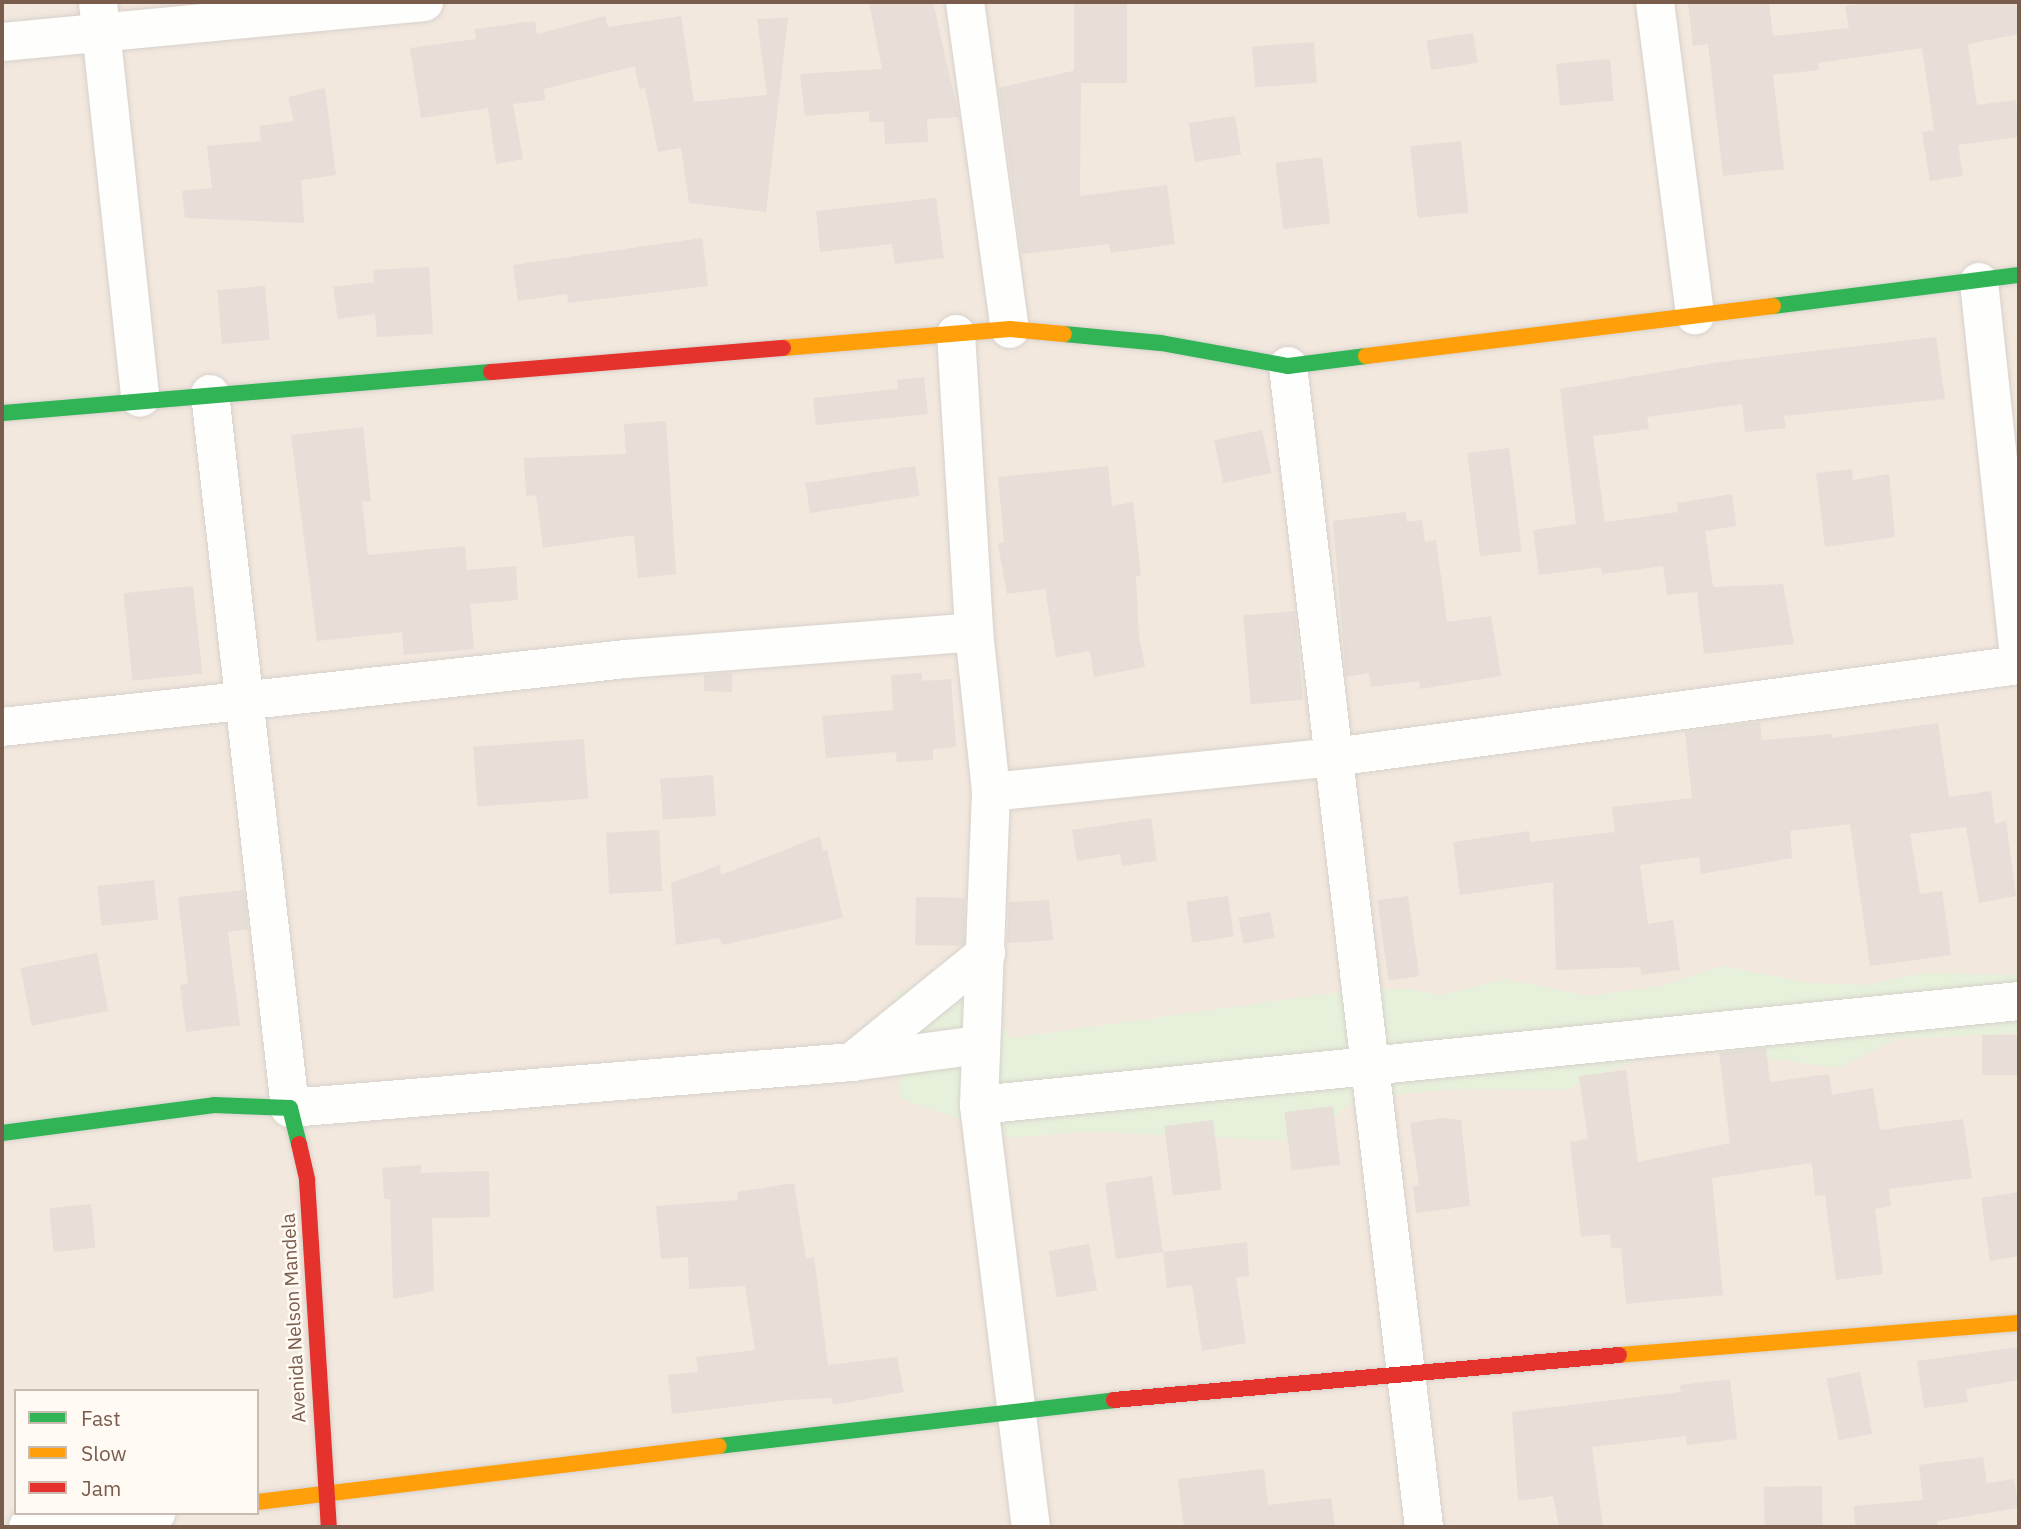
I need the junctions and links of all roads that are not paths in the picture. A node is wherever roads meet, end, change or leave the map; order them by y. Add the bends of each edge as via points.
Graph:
1 (424, 2) edge
2 (965, 2) edge
3 (1655, 2) edge
4 (100, 18) edge
5 (2, 42) edge
6 (2019, 275) edge
7 (1979, 282) junction
8 (1695, 315) junction
9 (1010, 329) junction
10 (956, 334) junction
11 (1288, 366) junction
12 (210, 394) junction
13 (140, 398) junction
14 (2, 413) edge
15 (974, 632) junction
16 (2019, 656) edge
17 (2019, 665) edge
18 (246, 698) junction
19 (2, 727) edge
20 (1334, 757) junction
21 (991, 792) junction
22 (986, 953) junction
23 (2019, 1001) edge
24 (980, 1045) junction
25 (852, 1062) junction
26 (1371, 1066) junction
27 (979, 1105) junction
28 (290, 1108) junction
29 (2, 1133) edge
30 (2019, 1323) edge
31 (1409, 1372) junction
32 (1014, 1410) junction
33 (326, 1495) junction
34 (259, 1502) edge
35 (138, 1515) edge
36 (28, 1527) edge
37 (329, 1527) edge
38 (1031, 1527) edge
39 (1424, 1527) edge

1 - 4 street
2 - 9 street
3 - 8 street
4 - 5 street
4 - 13 street
6 - 7 street
7 - 8 street
7 - 16 street
8 - 11 street
9 - 10 street
9 - 11 street via 1161,343
10 - 12 street
10 - 15 street
11 - 20 street
12 - 13 street
12 - 18 street
13 - 14 street
15 - 18 street via 626,659
15 - 21 street
17 - 20 street
18 - 19 street via 184,710
18 - 28 street
20 - 21 street
20 - 26 street
21 - 22 street
22 - 24 street
22 - 25 street
23 - 26 street
24 - 25 street
24 - 27 street
25 - 28 street
26 - 27 street
26 - 31 street
27 - 32 street
28 - 29 street via 214,1105
28 - 33 street, Avenida Nelson Mandela via 307,1180
30 - 31 street
31 - 32 street
31 - 39 street
32 - 33 street
32 - 38 street
33 - 34 street
33 - 37 street, Avenida Nelson Mandela
35 - 36 street

